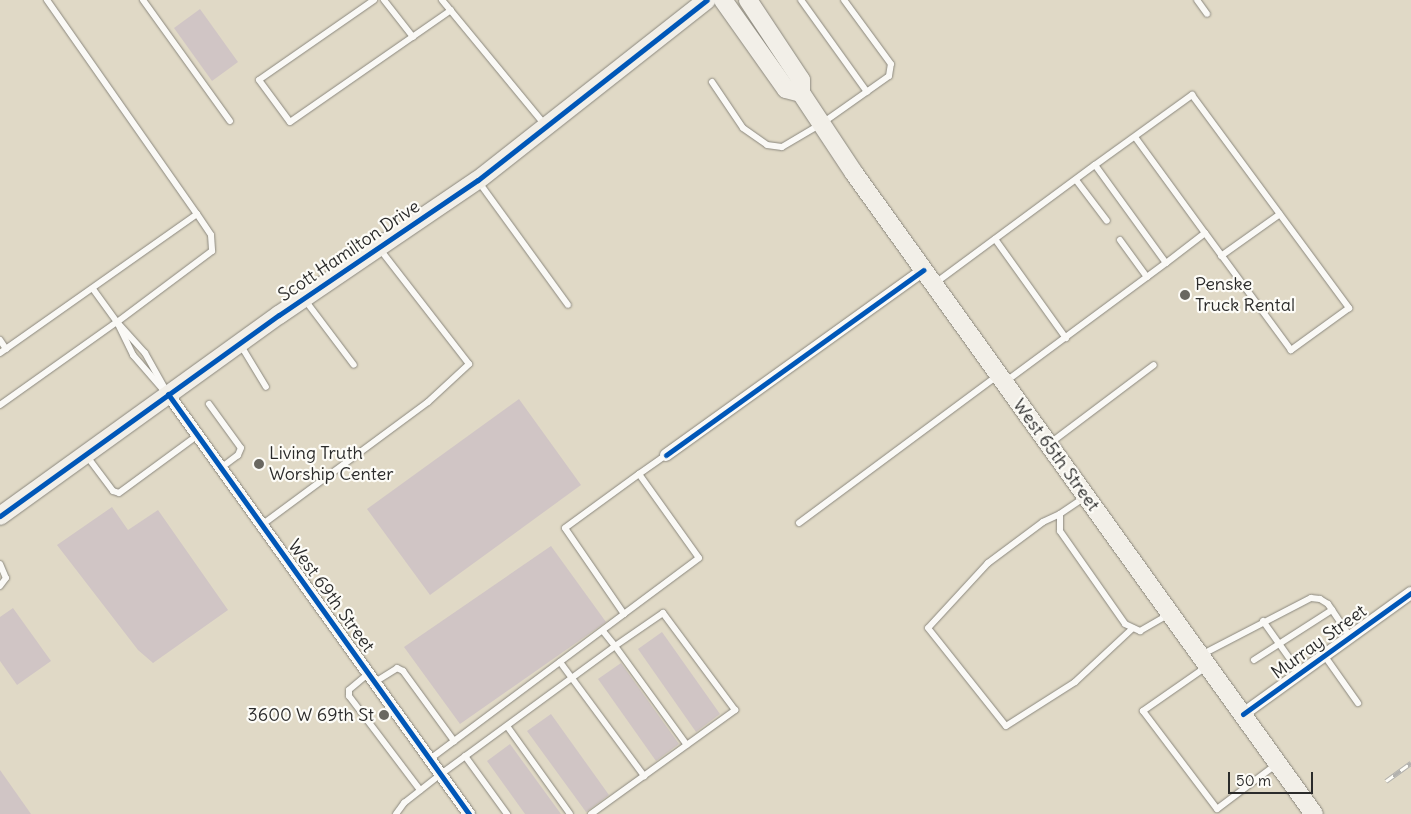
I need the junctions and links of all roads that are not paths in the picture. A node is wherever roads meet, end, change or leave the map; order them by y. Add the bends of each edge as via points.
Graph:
1 (47, 0) edge
2 (144, 0) edge
3 (374, 0) edge
4 (384, 0) edge
5 (442, 0) edge
6 (707, 0) edge
7 (723, 0) edge
8 (748, 0) edge
9 (765, 0) edge
10 (800, 0) edge
11 (844, 0) edge
12 (1197, 0) edge
13 (451, 10) junction
14 (1207, 14) dead end
15 (413, 37) junction
16 (776, 40) junction
17 (712, 82) dead end
18 (867, 92) junction
19 (800, 93) junction
20 (230, 122) dead end
21 (821, 124) junction
22 (546, 126) junction
23 (1135, 137) junction
24 (1095, 165) junction
25 (478, 180) junction
26 (1076, 180) junction
27 (197, 214) junction
28 (1280, 214) junction
29 (1107, 221) dead end
30 (1206, 234) junction
31 (995, 239) junction
32 (1120, 240) dead end
33 (379, 246) junction
34 (1221, 256) junction
35 (1166, 263) junction
36 (1147, 277) junction
37 (928, 278) junction
38 (93, 289) junction
39 (304, 299) junction
40 (568, 305) dead end
41 (117, 322) junction
42 (1066, 338) junction
43 (0, 340) edge
44 (240, 343) junction
45 (6, 349) junction
46 (0, 353) edge
47 (1154, 365) dead end
48 (354, 366) dead end
49 (1001, 379) junction
50 (266, 387) dead end
51 (168, 394) junction
52 (209, 404) dead end
53 (0, 405) edge
54 (198, 436) junction
55 (1048, 444) junction
56 (85, 453) junction
57 (666, 455) joint
58 (221, 468) junction
59 (639, 474) junction
60 (1086, 496) junction
61 (1060, 514) junction
62 (0, 516) edge
63 (798, 523) dead end
64 (263, 524) junction
65 (0, 564) edge
66 (0, 586) edge
67 (1411, 592) edge
68 (1332, 610) junction
69 (624, 614) junction
70 (1170, 614) junction
71 (1263, 621) junction
72 (1133, 628) junction
73 (602, 630) junction
74 (1350, 636) junction
75 (1279, 644) junction
76 (615, 646) junction
77 (1324, 655) junction
78 (1254, 660) dead end
79 (1203, 661) junction
80 (560, 662) junction
81 (1300, 673) junction
82 (372, 677) junction
83 (572, 678) junction
84 (1358, 703) dead end
85 (1243, 714) junction
86 (507, 726) junction
87 (454, 740) junction
88 (687, 745) junction
89 (465, 756) junction
90 (430, 759) junction
91 (1278, 763) junction
92 (440, 774) junction
93 (644, 776) junction
94 (420, 790) junction
95 (396, 814) edge
96 (469, 814) edge
97 (507, 814) edge
98 (570, 814) edge
99 (591, 814) edge
100 (1314, 814) edge

1 - 27 lane
2 - 20 lane
3 - 15 lane via 258,80 290,122
4 - 15 lane
5 - 13 lane
6 - 22 main road, Scott Hamilton Drive
7 - 19 main road, West 65th Street via 786,90
8 - 16 main road, West 65th Street
9 - 16 main road via 766,16
10 - 18 lane
11 - 18 lane via 892,64 889,76
12 - 14 lane
13 - 15 lane
13 - 22 lane
16 - 19 main road, West 65th Street via 801,80
17 - 21 lane via 743,128 767,144 782,147
18 - 21 lane
19 - 21 main road, West 65th Street
21 - 37 main road, West 65th Street
22 - 25 main road, Scott Hamilton Drive
23 - 24 lane
23 - 28 lane via 1192,96
23 - 30 lane
24 - 26 lane
24 - 35 lane
25 - 33 main road, Scott Hamilton Drive
25 - 40 lane
26 - 29 lane
26 - 31 lane
27 - 38 lane
27 - 41 lane via 211,235 212,251
28 - 34 lane
28 - 34 lane via 1349,308 1291,350
30 - 34 lane
30 - 35 lane
31 - 37 lane
31 - 42 lane
32 - 36 lane
33 - 39 main road, Scott Hamilton Drive
33 - 64 lane via 469,364 428,402
35 - 36 lane
36 - 42 lane
37 - 49 main road, West 65th Street
37 - 57 street
38 - 41 lane
38 - 45 lane
39 - 44 main road, Scott Hamilton Drive
39 - 48 lane
41 - 51 lane via 145,352
41 - 51 lane via 133,355
41 - 53 lane
42 - 49 lane
43 - 45 lane
44 - 50 lane
44 - 51 main road, Scott Hamilton Drive
45 - 46 lane
47 - 55 lane
49 - 55 main road, West 65th Street
49 - 63 lane
51 - 54 street, West 69th Street
51 - 56 main road, Scott Hamilton Drive
52 - 58 lane via 240,448 238,455
54 - 56 lane via 119,493 113,491
54 - 58 street, West 69th Street
55 - 60 main road, West 65th Street
56 - 62 main road, Scott Hamilton Drive
57 - 59 lane
58 - 64 street, West 69th Street
59 - 69 lane via 564,531
59 - 69 lane via 700,558
60 - 61 lane
60 - 70 main road, West 65th Street
61 - 72 lane via 1060,531 1125,624
61 - 72 lane via 1043,522 988,563 928,628 1006,726 1075,682
64 - 82 street, West 69th Street
65 - 66 lane via 6,578
67 - 74 street, Murray Street
68 - 71 lane via 1320,599 1311,598
68 - 74 lane
68 - 75 lane
69 - 73 lane
70 - 72 lane via 1140,631
70 - 79 main road, West 65th Street
71 - 75 lane
71 - 79 lane
73 - 76 lane
73 - 80 lane
74 - 77 street, Murray Street
75 - 78 lane
75 - 81 lane
76 - 83 lane
76 - 88 lane
76 - 88 lane via 662,613 735,710
77 - 81 street, Murray Street
77 - 84 lane
79 - 85 main road, West 65th Street
79 - 91 lane via 1143,710 1153,724 1217,810
80 - 83 lane
80 - 87 lane
81 - 85 street, Murray Street
82 - 87 lane via 397,668 403,671
82 - 90 street, West 69th Street
82 - 94 lane via 349,690 349,696
83 - 86 lane
83 - 93 lane
85 - 91 main road, West 65th Street
86 - 89 lane
86 - 98 lane
87 - 90 lane
88 - 93 lane
89 - 92 lane
89 - 97 lane
90 - 92 street, West 69th Street
91 - 100 main road, West 65th Street
92 - 94 lane
92 - 96 street, West 69th Street
93 - 99 lane
94 - 95 lane

